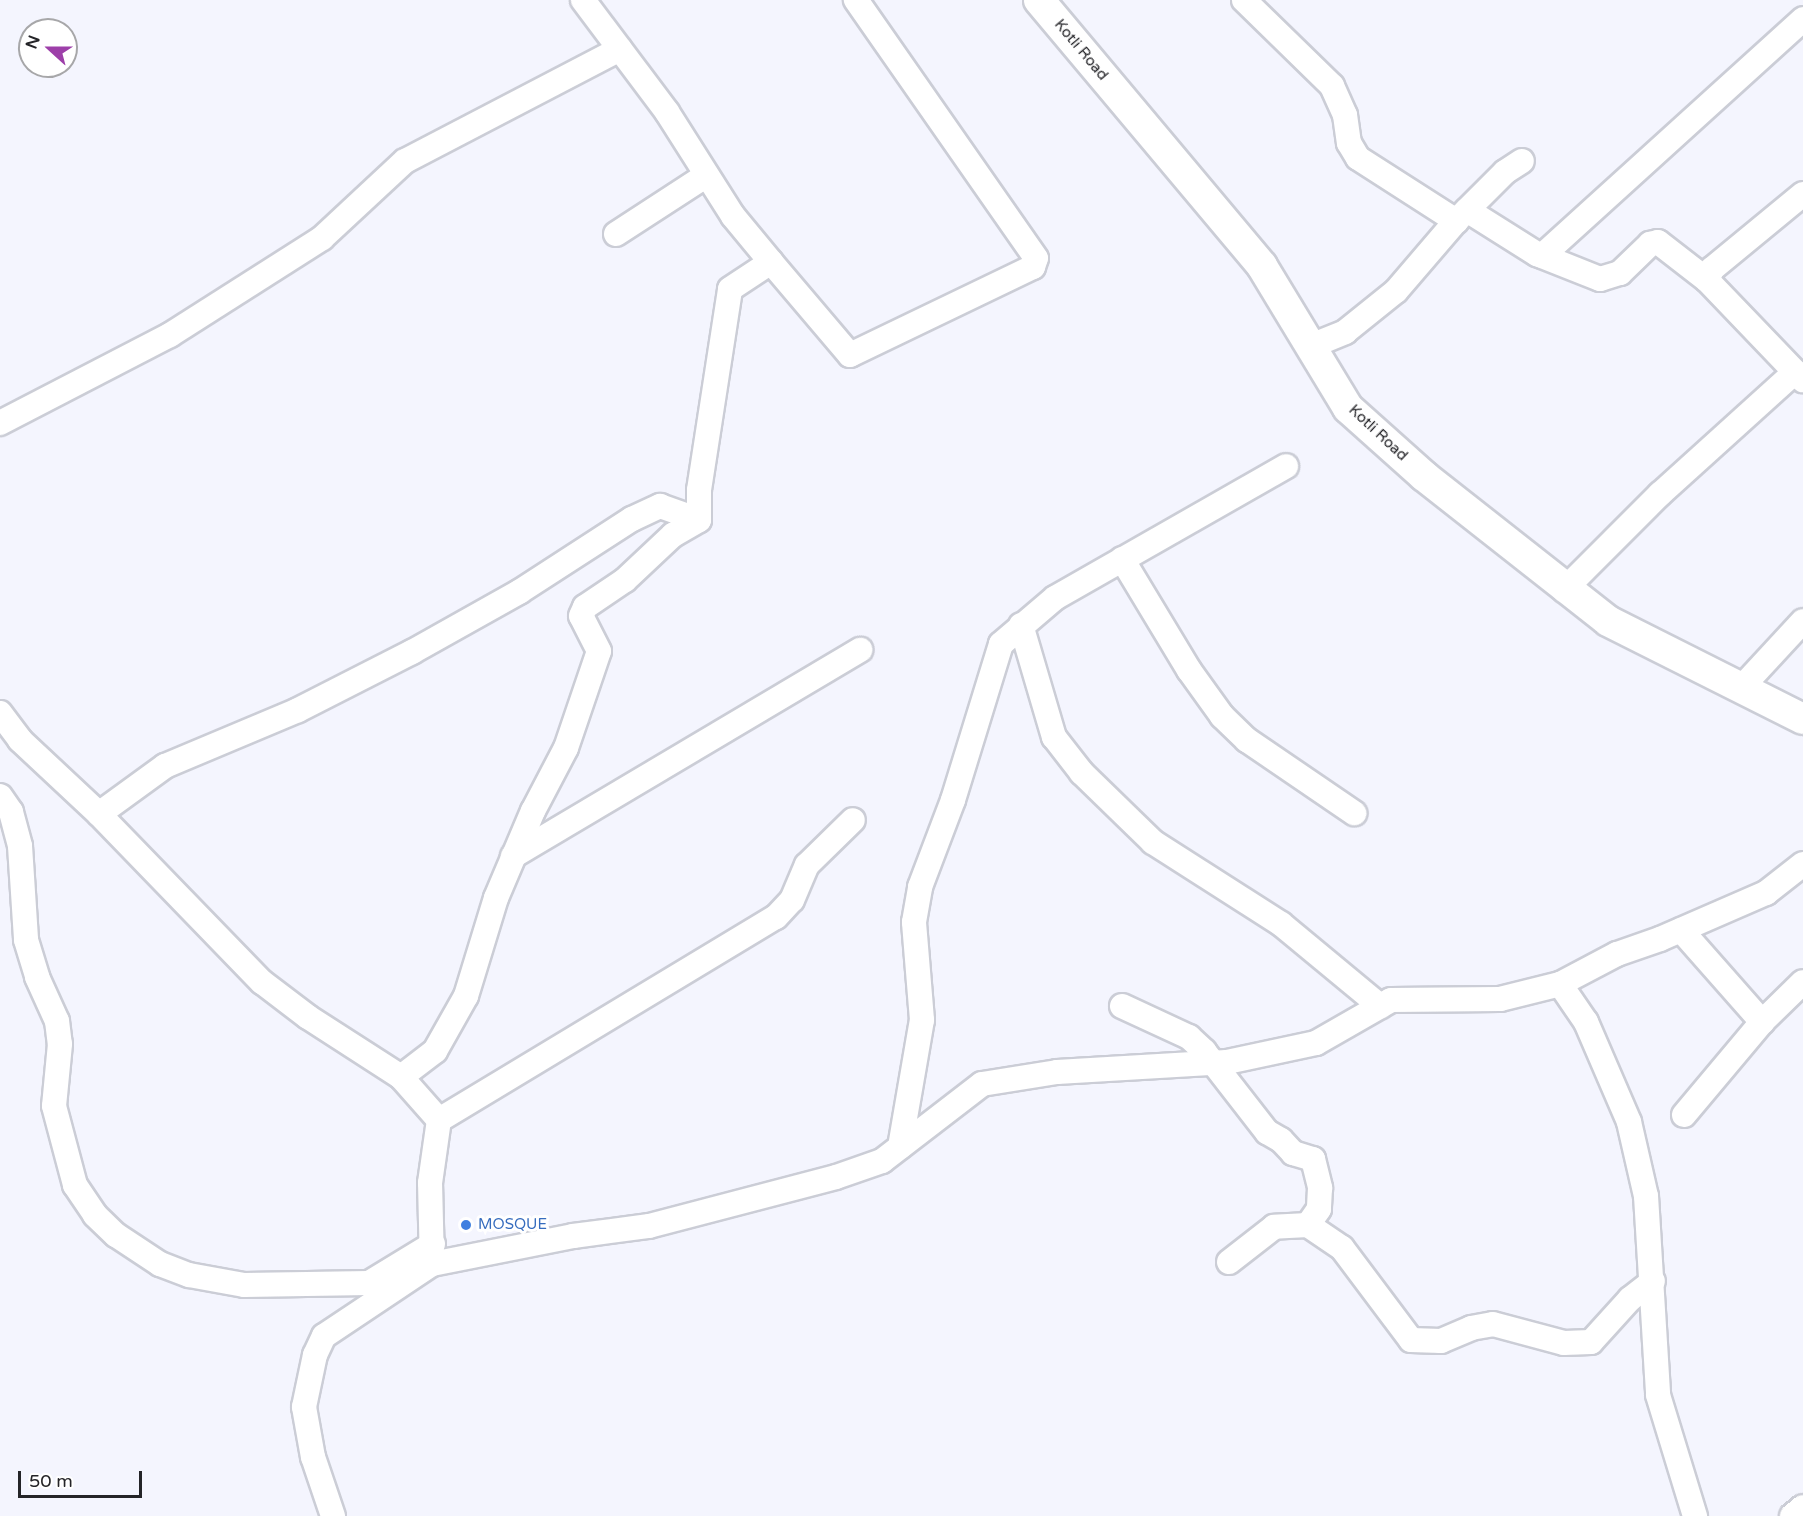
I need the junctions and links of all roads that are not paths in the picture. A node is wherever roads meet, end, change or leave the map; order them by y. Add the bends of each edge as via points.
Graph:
1 (583, 0) edge
2 (856, 0) edge
3 (1039, 0) edge
4 (1244, 0) edge
5 (1803, 19) edge
6 (620, 49) junction
7 (1522, 161) dead end
8 (707, 175) junction
9 (1803, 194) edge
10 (1461, 215) junction
11 (616, 234) dead end
12 (1542, 256) junction
13 (771, 262) junction
14 (1707, 280) junction
15 (1311, 346) junction
16 (1799, 376) edge
17 (0, 423) edge
18 (1286, 465) dead end
19 (699, 520) junction
20 (1122, 559) junction
21 (1564, 590) junction
22 (1803, 621) edge
23 (1021, 625) junction
24 (860, 650) dead end
25 (1741, 688) junction
26 (0, 713) edge
27 (1803, 719) edge
28 (0, 796) edge
29 (1354, 813) dead end
30 (99, 814) junction
31 (853, 820) dead end
32 (513, 856) junction
33 (1803, 864) edge
34 (1681, 930) junction
35 (1803, 982) edge
36 (1560, 984) junction
37 (1122, 1006) dead end
38 (1380, 1006) junction
39 (1762, 1022) junction
40 (1211, 1064) junction
41 (401, 1077) junction
42 (1684, 1115) dead end
43 (439, 1120) junction
44 (900, 1147) junction
45 (1308, 1225) junction
46 (433, 1254) junction
47 (1229, 1262) dead end
48 (1653, 1281) junction
49 (1803, 1507) edge
50 (333, 1516) edge
51 (1695, 1516) edge
52 (1792, 1516) edge

1 - 6 street
2 - 13 street via 1036,258 1033,267 850,355
3 - 15 main road, Kotli Road via 1262,266
4 - 10 street via 1332,86 1345,115 1349,144 1358,158
5 - 12 street
6 - 8 street
6 - 17 street via 405,161 322,238 170,335
7 - 10 street via 1505,172
8 - 11 street
8 - 13 street
9 - 14 street via 1712,269
10 - 12 street
10 - 15 street via 1396,291 1345,332
12 - 14 street via 1589,275 1610,278 1650,244 1659,242
13 - 19 street via 730,289 699,490
14 - 16 street
15 - 21 main road, Kotli Road via 1348,408 1424,476
16 - 21 street via 1660,494
18 - 20 street
19 - 30 street via 660,506 632,519 519,592 412,652 298,710 165,766
19 - 32 street via 673,535 624,580 585,607 580,616 600,651 566,748
20 - 23 street via 1055,598
20 - 29 street via 1189,670 1222,716 1247,740
21 - 25 main road, Kotli Road via 1608,621
22 - 25 street
23 - 38 street via 1054,737 1082,773 1153,842 1281,924
23 - 44 street via 1001,644 953,800 920,887 914,922 922,1020
24 - 32 street
25 - 27 main road, Kotli Road
26 - 30 street via 20,740
28 - 46 street via 11,812 20,846 26,940 57,1021 60,1044 54,1106 75,1185 95,1215 116,1235 160,1264 189,1275 244,1284 369,1283
30 - 41 street via 262,982
31 - 43 street via 807,865 792,900 776,917
32 - 41 street via 466,996 435,1052
33 - 34 street via 1766,892
34 - 36 street via 1617,954
34 - 39 street
35 - 39 street
36 - 38 street via 1500,999 1419,998 1391,1000
36 - 48 street via 1586,1022 1629,1122 1646,1196
37 - 40 street via 1189,1037
38 - 40 street via 1316,1043
39 - 42 street
40 - 44 street via 1057,1072 982,1083
40 - 45 street via 1267,1132 1293,1153 1313,1159 1320,1188 1319,1209
41 - 43 street
43 - 46 street via 430,1183
44 - 46 street via 882,1161 836,1177 649,1226
45 - 47 street via 1274,1227
45 - 48 street via 1342,1248 1411,1340 1441,1341 1471,1328 1494,1324 1564,1343 1591,1342 1630,1299
46 - 50 street via 324,1336 315,1355 304,1407 313,1457
48 - 51 street via 1658,1395
49 - 52 street

